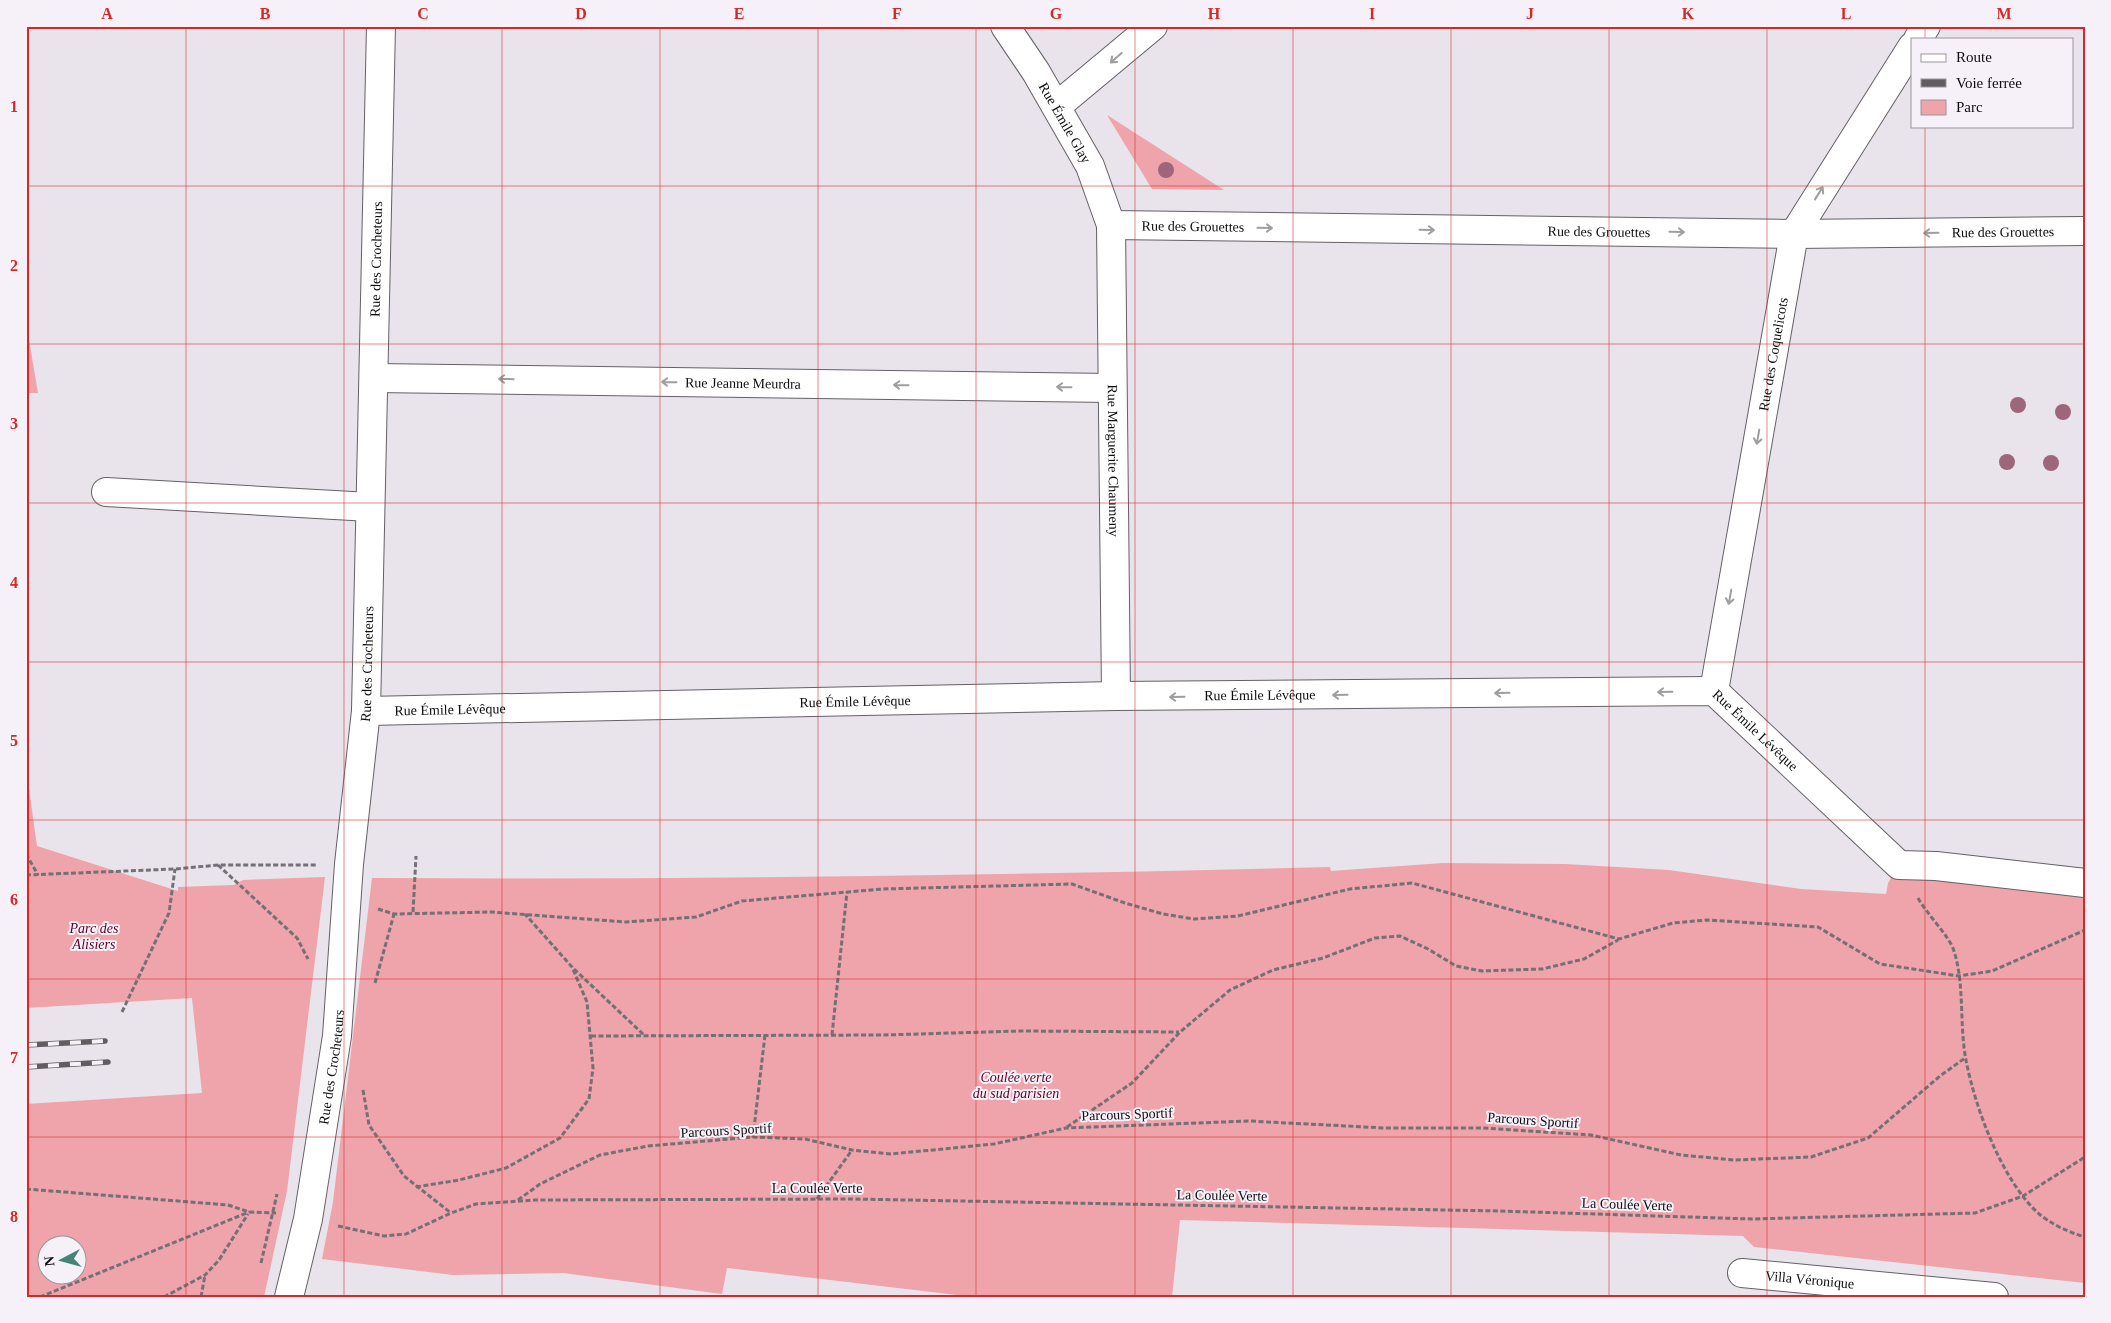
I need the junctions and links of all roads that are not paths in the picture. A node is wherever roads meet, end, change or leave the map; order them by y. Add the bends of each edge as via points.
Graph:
1 (381, 26) edge
2 (1005, 26) edge
3 (1153, 26) edge
4 (1926, 26) edge
5 (1919, 38) edge
6 (1911, 49) edge
7 (1057, 106) junction
8 (1111, 225) junction
9 (2085, 231) edge
10 (1794, 234) junction
11 (374, 378) junction
12 (1112, 388) junction
13 (106, 492) dead end
14 (370, 507) junction
15 (1714, 691) junction
16 (1116, 696) junction
17 (366, 711) junction
18 (2085, 883) edge
19 (1742, 1274) dead end
20 (289, 1297) edge
21 (1994, 1297) edge

1 - 11 street, Rue des Crocheteurs
2 - 7 street, Rue Émile Glay
3 -> 7 street
4 - 5 street
10 -> 6 street, Rue des Coquelicots
7 - 8 street, Rue Émile Glay via 1090,166
8 -> 10 street, Rue des Grouettes
8 - 12 street, Rue Marguerite Chaumeny
9 -> 10 street, Rue des Grouettes
10 -> 15 street, Rue des Coquelicots
12 -> 11 street, Rue Jeanne Meurdra
11 - 14 street, Rue des Crocheteurs
12 - 16 street, Rue Marguerite Chaumeny
13 - 14 street
14 - 17 street, Rue des Crocheteurs
15 -> 16 street, Rue Émile Lévêque
15 - 18 street, Rue Émile Lévêque via 1899,865 1936,866
16 - 17 street, Rue Émile Lévêque
17 - 20 street, Rue des Crocheteurs via 349,864 337,1036 308,1219
19 - 21 street, Villa Véronique

